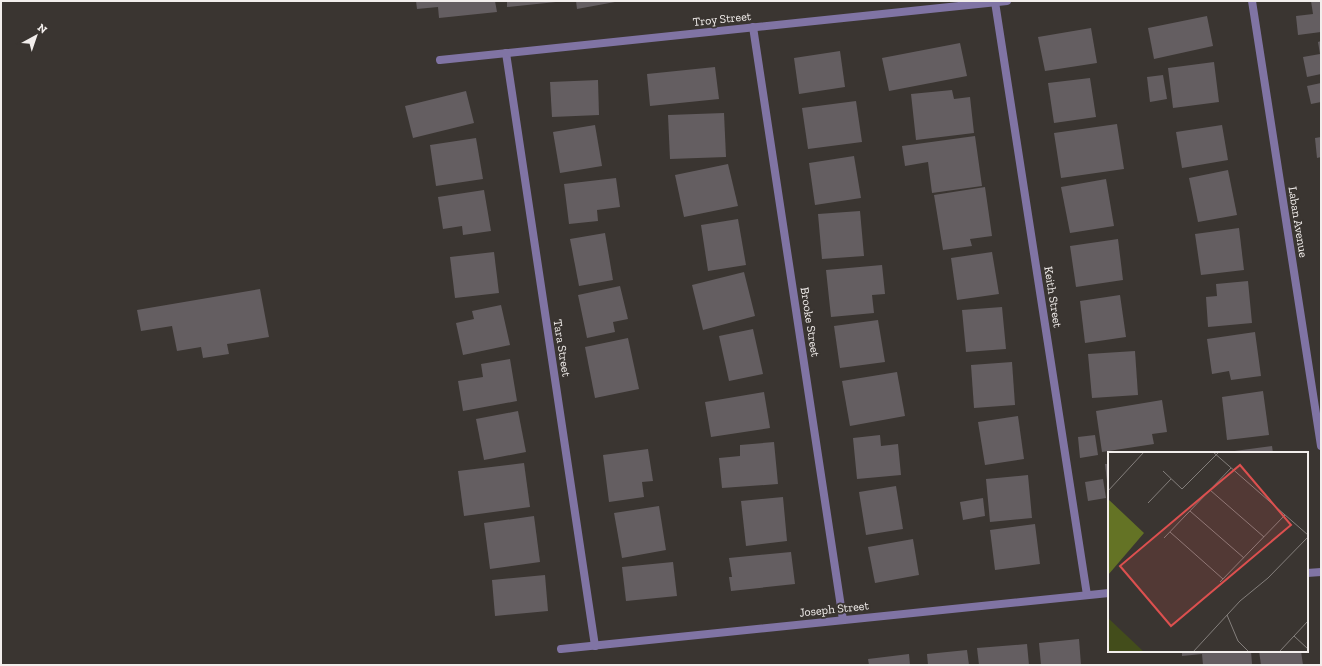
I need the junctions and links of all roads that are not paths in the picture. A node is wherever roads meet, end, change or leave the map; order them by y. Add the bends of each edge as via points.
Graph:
1 (1007, 1) edge
2 (1252, 1) edge
3 (995, 2) junction
4 (753, 28) junction
5 (506, 53) junction
6 (440, 60) dead end
7 (1321, 446) edge
8 (1321, 572) edge
9 (1308, 573) edge
10 (1108, 593) edge
11 (1087, 595) junction
12 (843, 620) junction
13 (595, 646) junction
14 (561, 649) dead end

1 - 3 street, Troy Street
2 - 7 street, Laban Avenue
3 - 4 street, Troy Street
3 - 11 street, Keith Street
4 - 5 street, Troy Street
4 - 12 street, Brooke Street
5 - 6 street, Troy Street
5 - 13 street, Tara Street
8 - 9 street
10 - 11 street, Joseph Street
11 - 12 street, Joseph Street
12 - 13 street, Joseph Street
13 - 14 street, Joseph Street

